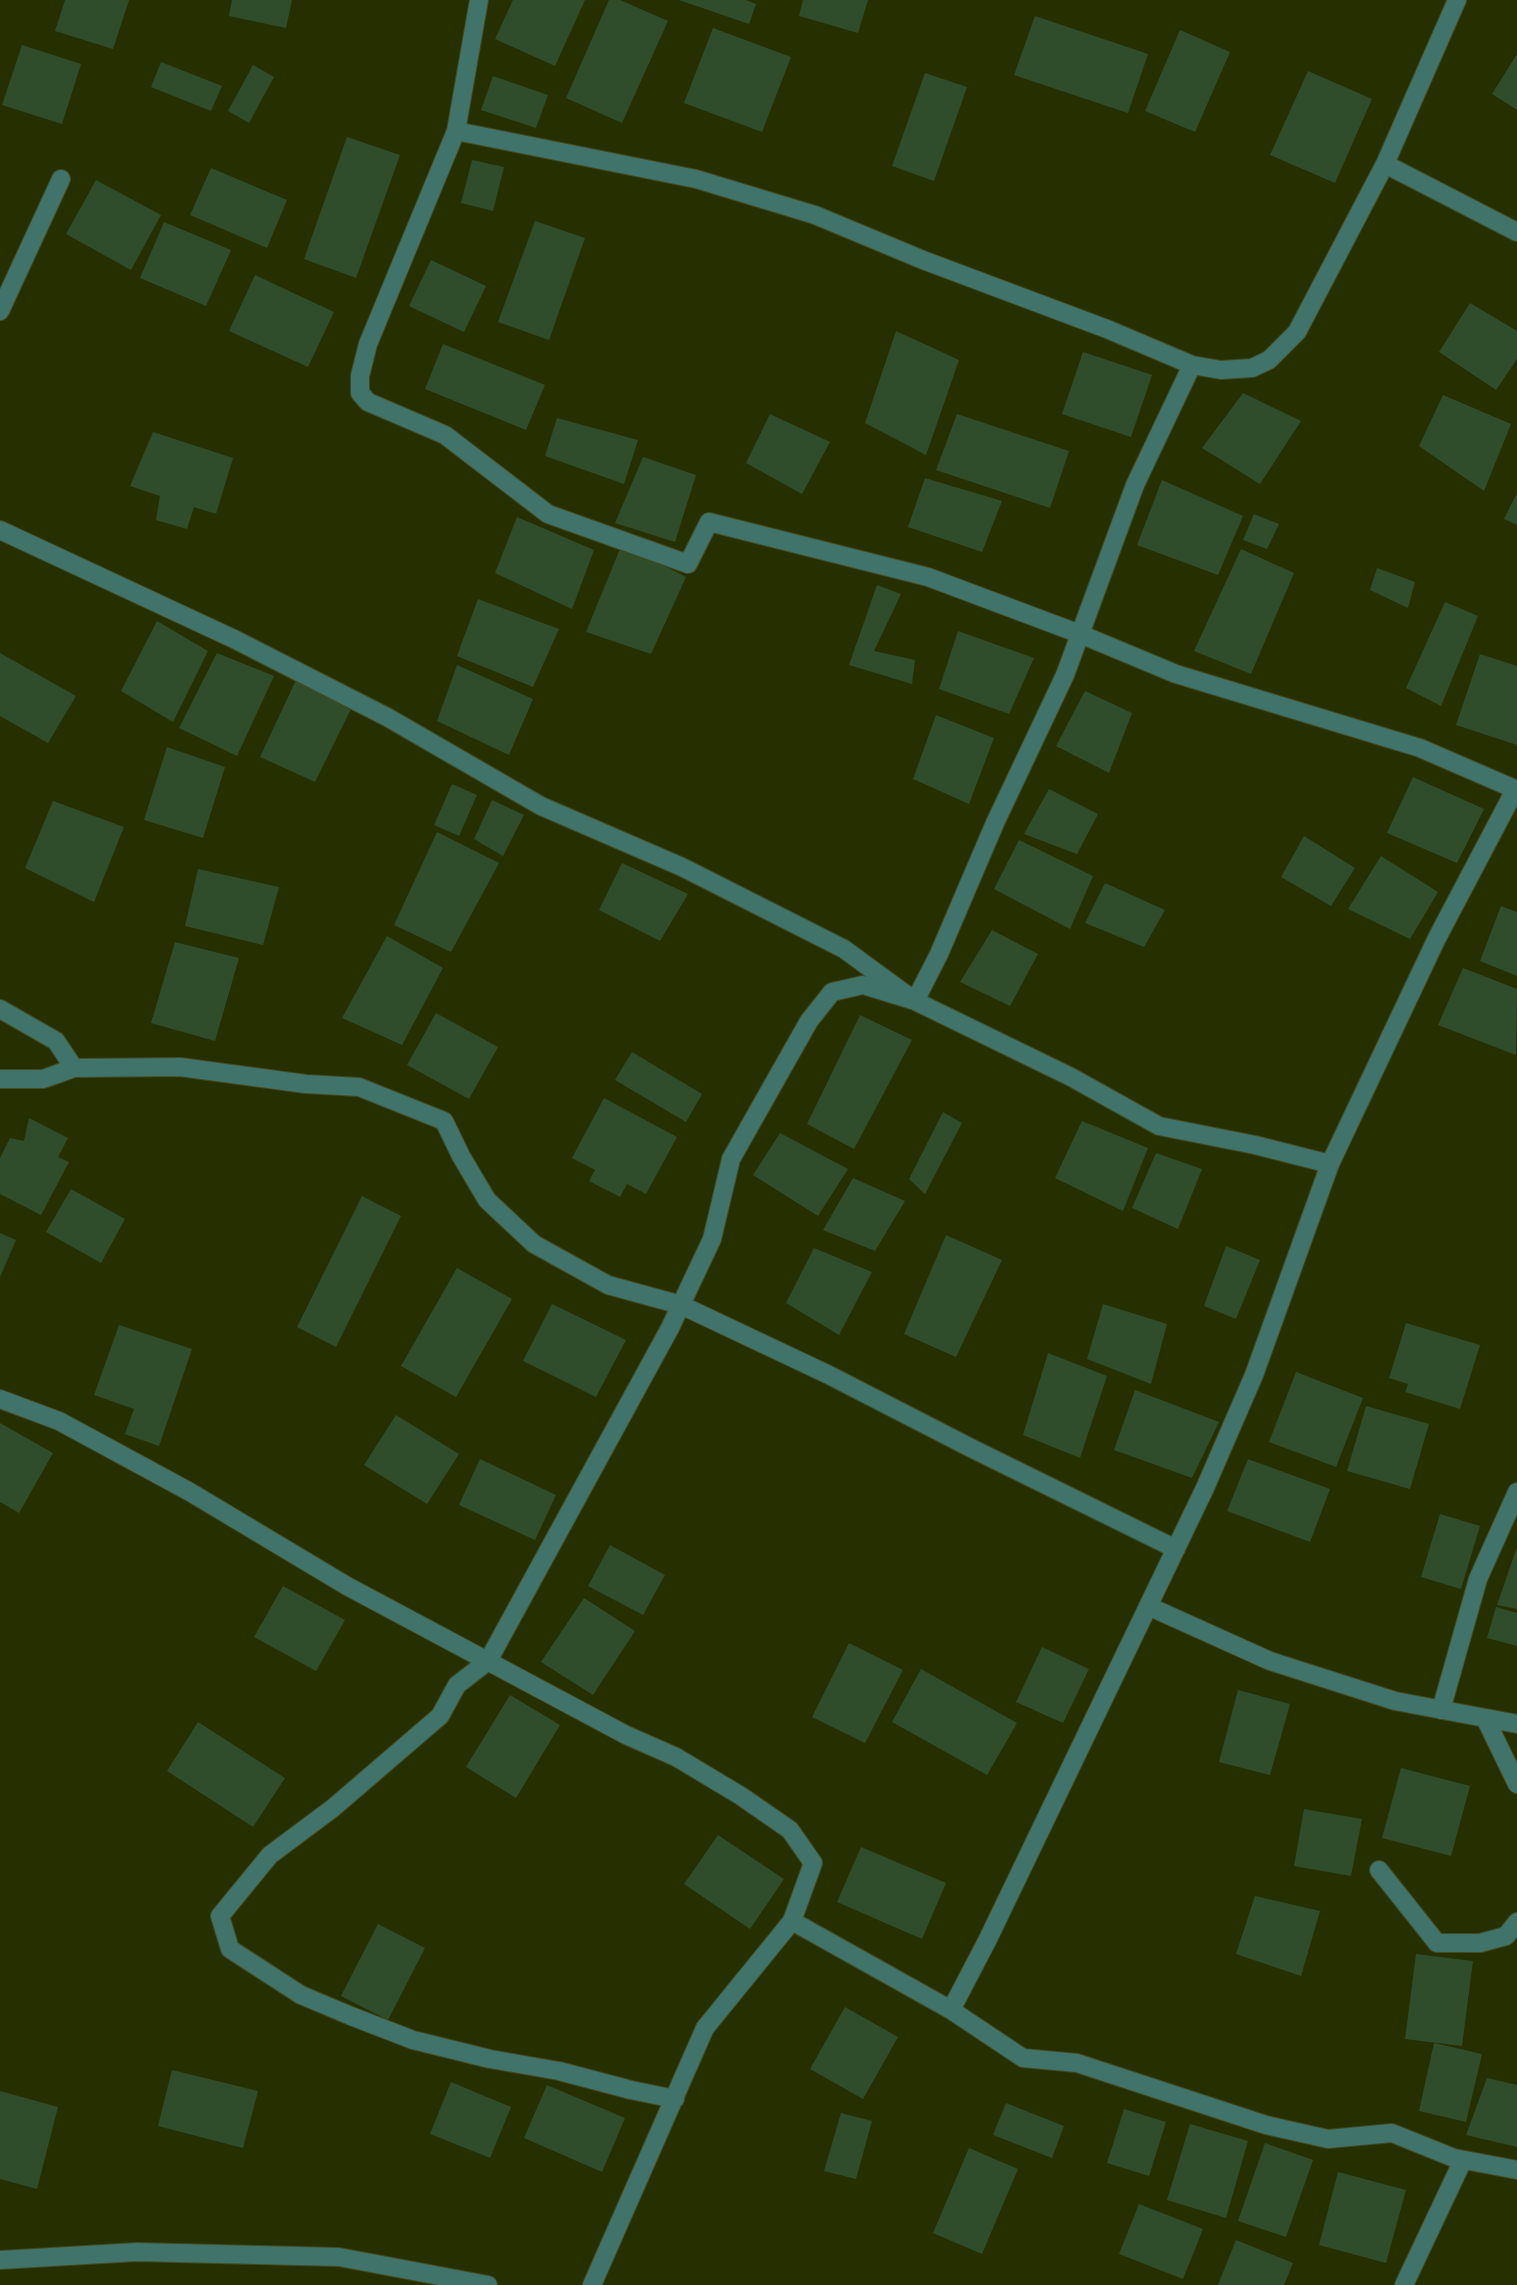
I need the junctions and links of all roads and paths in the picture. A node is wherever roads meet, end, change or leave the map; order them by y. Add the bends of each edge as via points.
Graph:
1 (479, 0) edge
2 (1457, 0) edge
3 (456, 131) junction
4 (1385, 164) junction
5 (61, 179) dead end
6 (1517, 232) edge
7 (0, 311) edge
8 (1192, 365) junction
9 (0, 530) edge
10 (1080, 634) junction
11 (1516, 790) edge
12 (915, 1001) junction
13 (0, 1009) edge
14 (74, 1068) junction
15 (0, 1079) edge
16 (1330, 1164) junction
17 (681, 1306) junction
18 (0, 1399) edge
19 (1517, 1492) edge
20 (1176, 1549) junction
21 (1148, 1606) junction
22 (488, 1661) junction
23 (1441, 1710) junction
24 (1485, 1718) junction
25 (1517, 1724) edge
26 (1517, 1784) edge
27 (1379, 1870) dead end
28 (792, 1921) junction
29 (1517, 1922) edge
30 (951, 2010) junction
31 (675, 2099) junction
32 (1463, 2160) junction
33 (1517, 2170) edge
34 (0, 2260) edge
35 (488, 2285) edge
36 (592, 2285) edge
37 (1404, 2285) edge

1 - 3 street
2 - 4 street
3 - 8 street via 696,179 815,215
3 - 10 street via 368,344 360,393 368,402 445,435 548,513 688,564 709,522 928,577
4 - 6 street
4 - 8 street via 1297,332 1269,360 1252,368 1221,370
5 - 7 street
8 - 10 street via 1135,485
9 - 12 street via 234,639 387,717 541,806 682,867 844,948
10 - 11 street via 1176,674 1420,748
10 - 12 street
11 - 16 street via 1437,938
12 - 16 street via 1159,1126
12 - 17 street via 863,985 832,992 809,1021 730,1159 712,1240
13 - 14 street via 56,1041
14 - 15 street via 43,1079
14 - 17 street via 180,1067 359,1087 444,1121 487,1200 534,1244 608,1285
16 - 20 street via 1254,1375
17 - 20 street
17 - 22 street
18 - 22 street via 59,1421
19 - 23 street via 1478,1579
20 - 21 street
21 - 23 street via 1270,1661 1395,1701
21 - 30 street
22 - 28 street via 676,1757 790,1830 813,1863
22 - 31 street via 457,1685 440,1716 270,1856 220,1916 230,1949 301,1995 412,2040
23 - 24 street
24 - 25 street
24 - 26 street
27 - 29 street via 1437,1942 1480,1942 1506,1936
28 - 30 street
28 - 31 street via 705,2028
30 - 32 street via 1023,2058 1077,2063 1266,2125 1328,2139 1392,2133
31 - 36 street
32 - 33 street
32 - 37 street
34 - 35 street via 137,2252 339,2257

